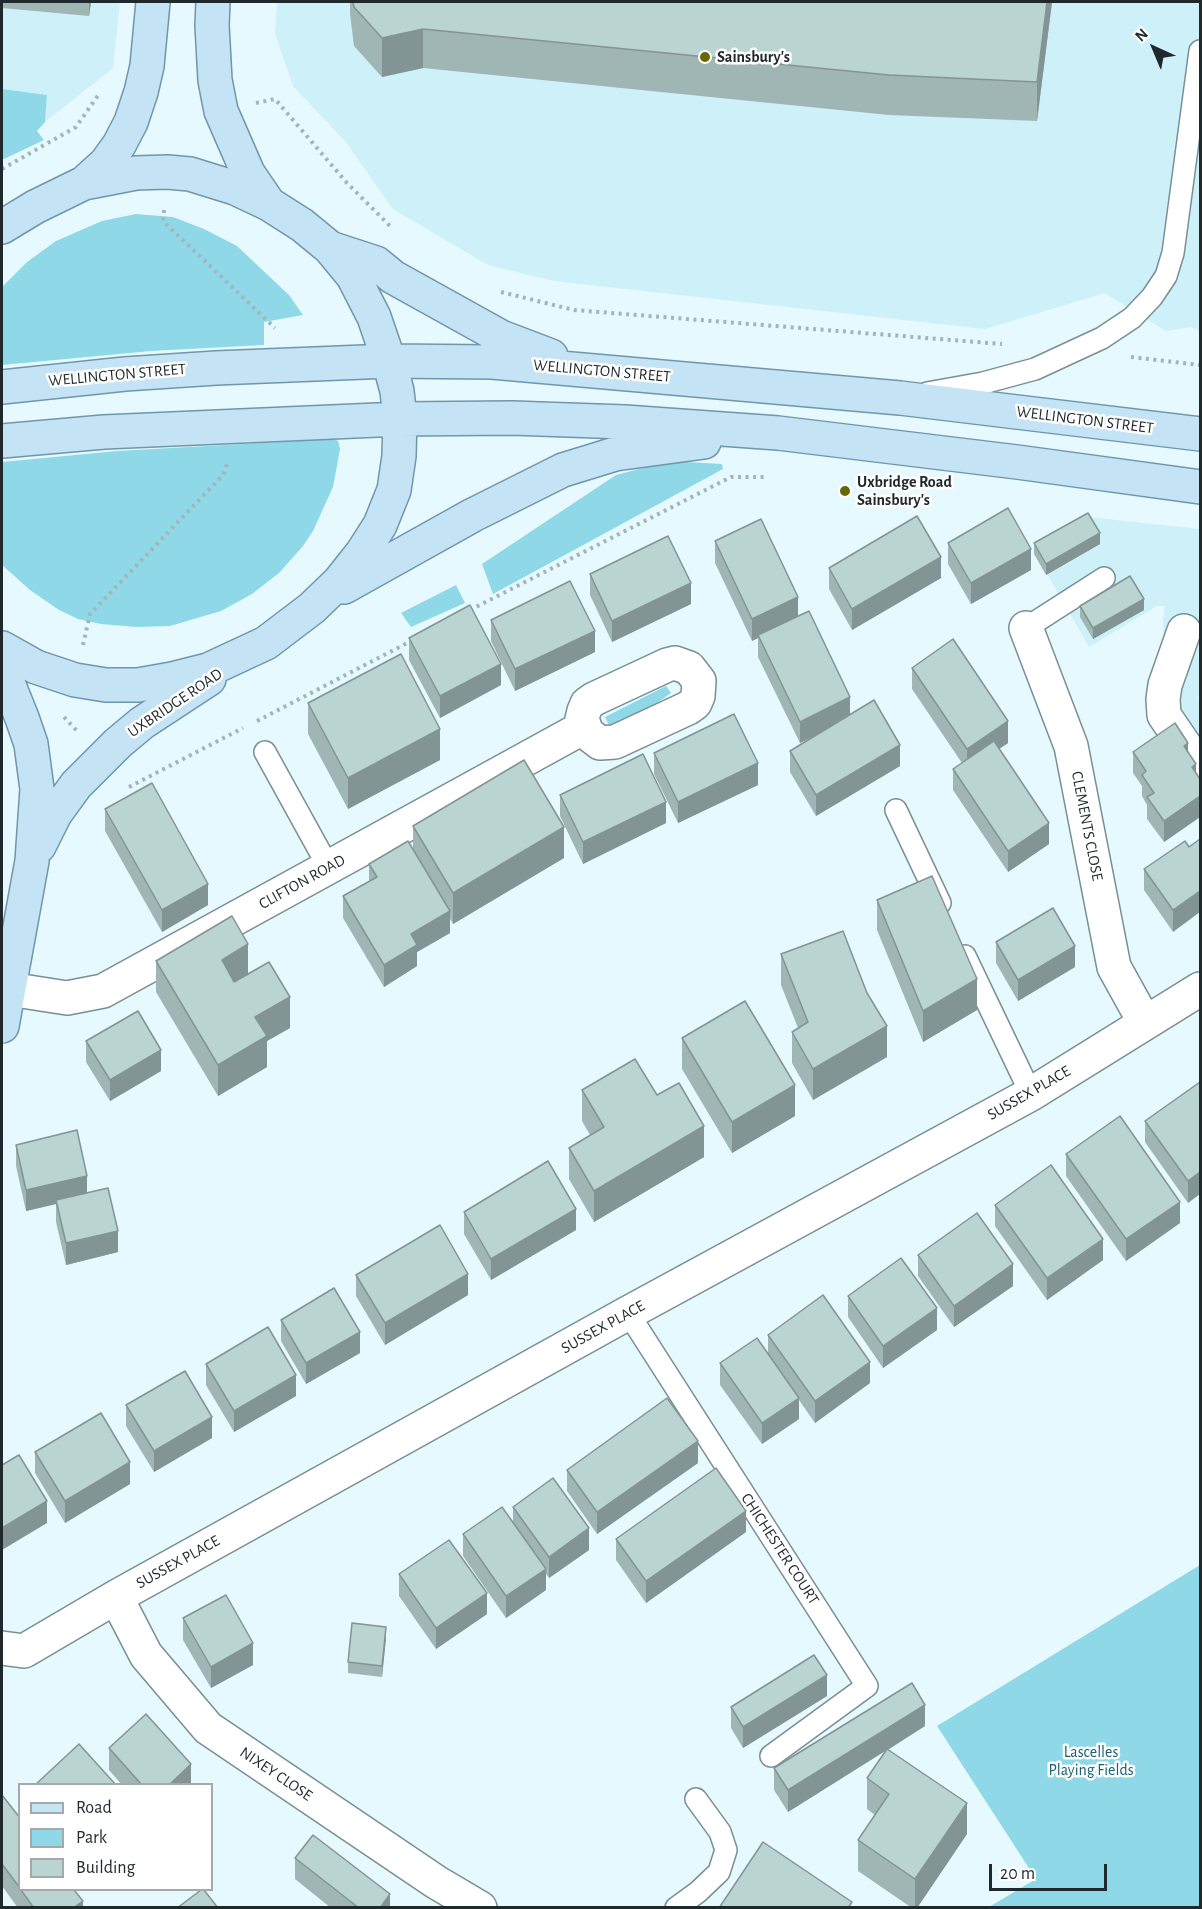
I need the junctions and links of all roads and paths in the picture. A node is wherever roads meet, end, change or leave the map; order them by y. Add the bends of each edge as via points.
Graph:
1 (153, 2) edge
2 (213, 2) edge
3 (1200, 51) edge
4 (100, 91) dead end
5 (275, 99) dead end
6 (2, 169) edge
7 (84, 183) junction
8 (269, 204) junction
9 (163, 221) dead end
10 (2, 227) edge
11 (395, 230) dead end
12 (330, 248) junction
13 (490, 289) dead end
14 (282, 335) dead end
15 (1012, 342) dead end
16 (1124, 356) dead end
17 (389, 361) junction
18 (1200, 366) edge
19 (587, 370) junction
20 (2, 387) edge
21 (900, 398) junction
22 (400, 419) junction
23 (778, 433) junction
24 (1200, 434) edge
25 (2, 441) edge
26 (229, 458) dead end
27 (767, 477) dead end
28 (1200, 486) edge
29 (1104, 578) dead end
30 (312, 608) junction
31 (90, 614) dead end
32 (461, 615) edge
33 (1026, 628) joint
34 (1184, 631) dead end
35 (420, 637) edge
36 (266, 643) junction
37 (2, 648) edge
38 (2, 668) edge
39 (584, 727) dead end
40 (265, 752) dead end
41 (1200, 768) edge
42 (128, 788) dead end
43 (896, 810) dead end
44 (32, 861) junction
45 (328, 868) junction
46 (1200, 988) edge
47 (9, 989) junction
48 (1145, 1023) junction
49 (2, 1026) edge
50 (1031, 1094) junction
51 (628, 1312) junction
52 (116, 1597) junction
53 (2, 1648) edge
54 (771, 1756) dead end
55 (696, 1799) dead end
56 (480, 1908) edge
57 (676, 1908) edge

1 - 7 main road via 147,66 132,122 106,163
2 - 8 main road via 215,80 221,111 248,173
3 - 21 lane via 1173,253 1166,276 1152,297 1132,318 1102,338 1035,369
4 - 6 path via 76,127
5 - 11 path via 347,183
7 - 8 main road via 136,173 190,174
7 - 10 main road
8 - 12 main road
9 - 14 path
12 - 17 main road via 363,293
12 - 19 main road via 376,263 393,277 501,337
13 - 15 path via 574,310
16 - 18 path
17 - 19 main road, WELLINGTON STREET via 492,362
17 - 20 main road, WELLINGTON STREET via 125,374
17 - 22 main road
19 - 21 main road, WELLINGTON STREET
21 - 24 main road, WELLINGTON STREET
22 - 23 main road via 625,422
22 - 25 main road via 104,432
22 - 30 main road via 393,490 380,525 339,582
23 - 28 main road
23 - 30 main road via 615,454 563,470 356,579
26 - 31 path via 223,475
27 - 32 path via 731,477
29 - 33 lane
30 - 36 main road
33 - 48 street, CLEMENTS CLOSE via 1071,746 1114,967
34 - 41 street via 1165,685 1164,715
35 - 42 path
36 - 37 main road via 208,670 138,685 75,680 36,667
36 - 44 main road, UXBRIDGE ROAD via 170,704 118,743 76,784 55,814
38 - 44 main road, UXBRIDGE ROAD via 31,744 37,789
39 - 45 street, CLIFTON ROAD
40 - 45 lane
43 - 50 lane
44 - 47 main road, UXBRIDGE ROAD
45 - 47 street, CLIFTON ROAD via 103,991 67,998
46 - 48 street, SUSSEX PLACE
47 - 49 main road, UXBRIDGE ROAD
48 - 50 street, SUSSEX PLACE
50 - 51 street, SUSSEX PLACE
51 - 52 street, SUSSEX PLACE
51 - 54 lane, CHICHESTER COURT via 867,1686
52 - 53 street, SUSSEX PLACE via 24,1652
52 - 56 street, NIXEY CLOSE via 146,1655 208,1728
55 - 57 lane via 720,1832 726,1850 719,1872

